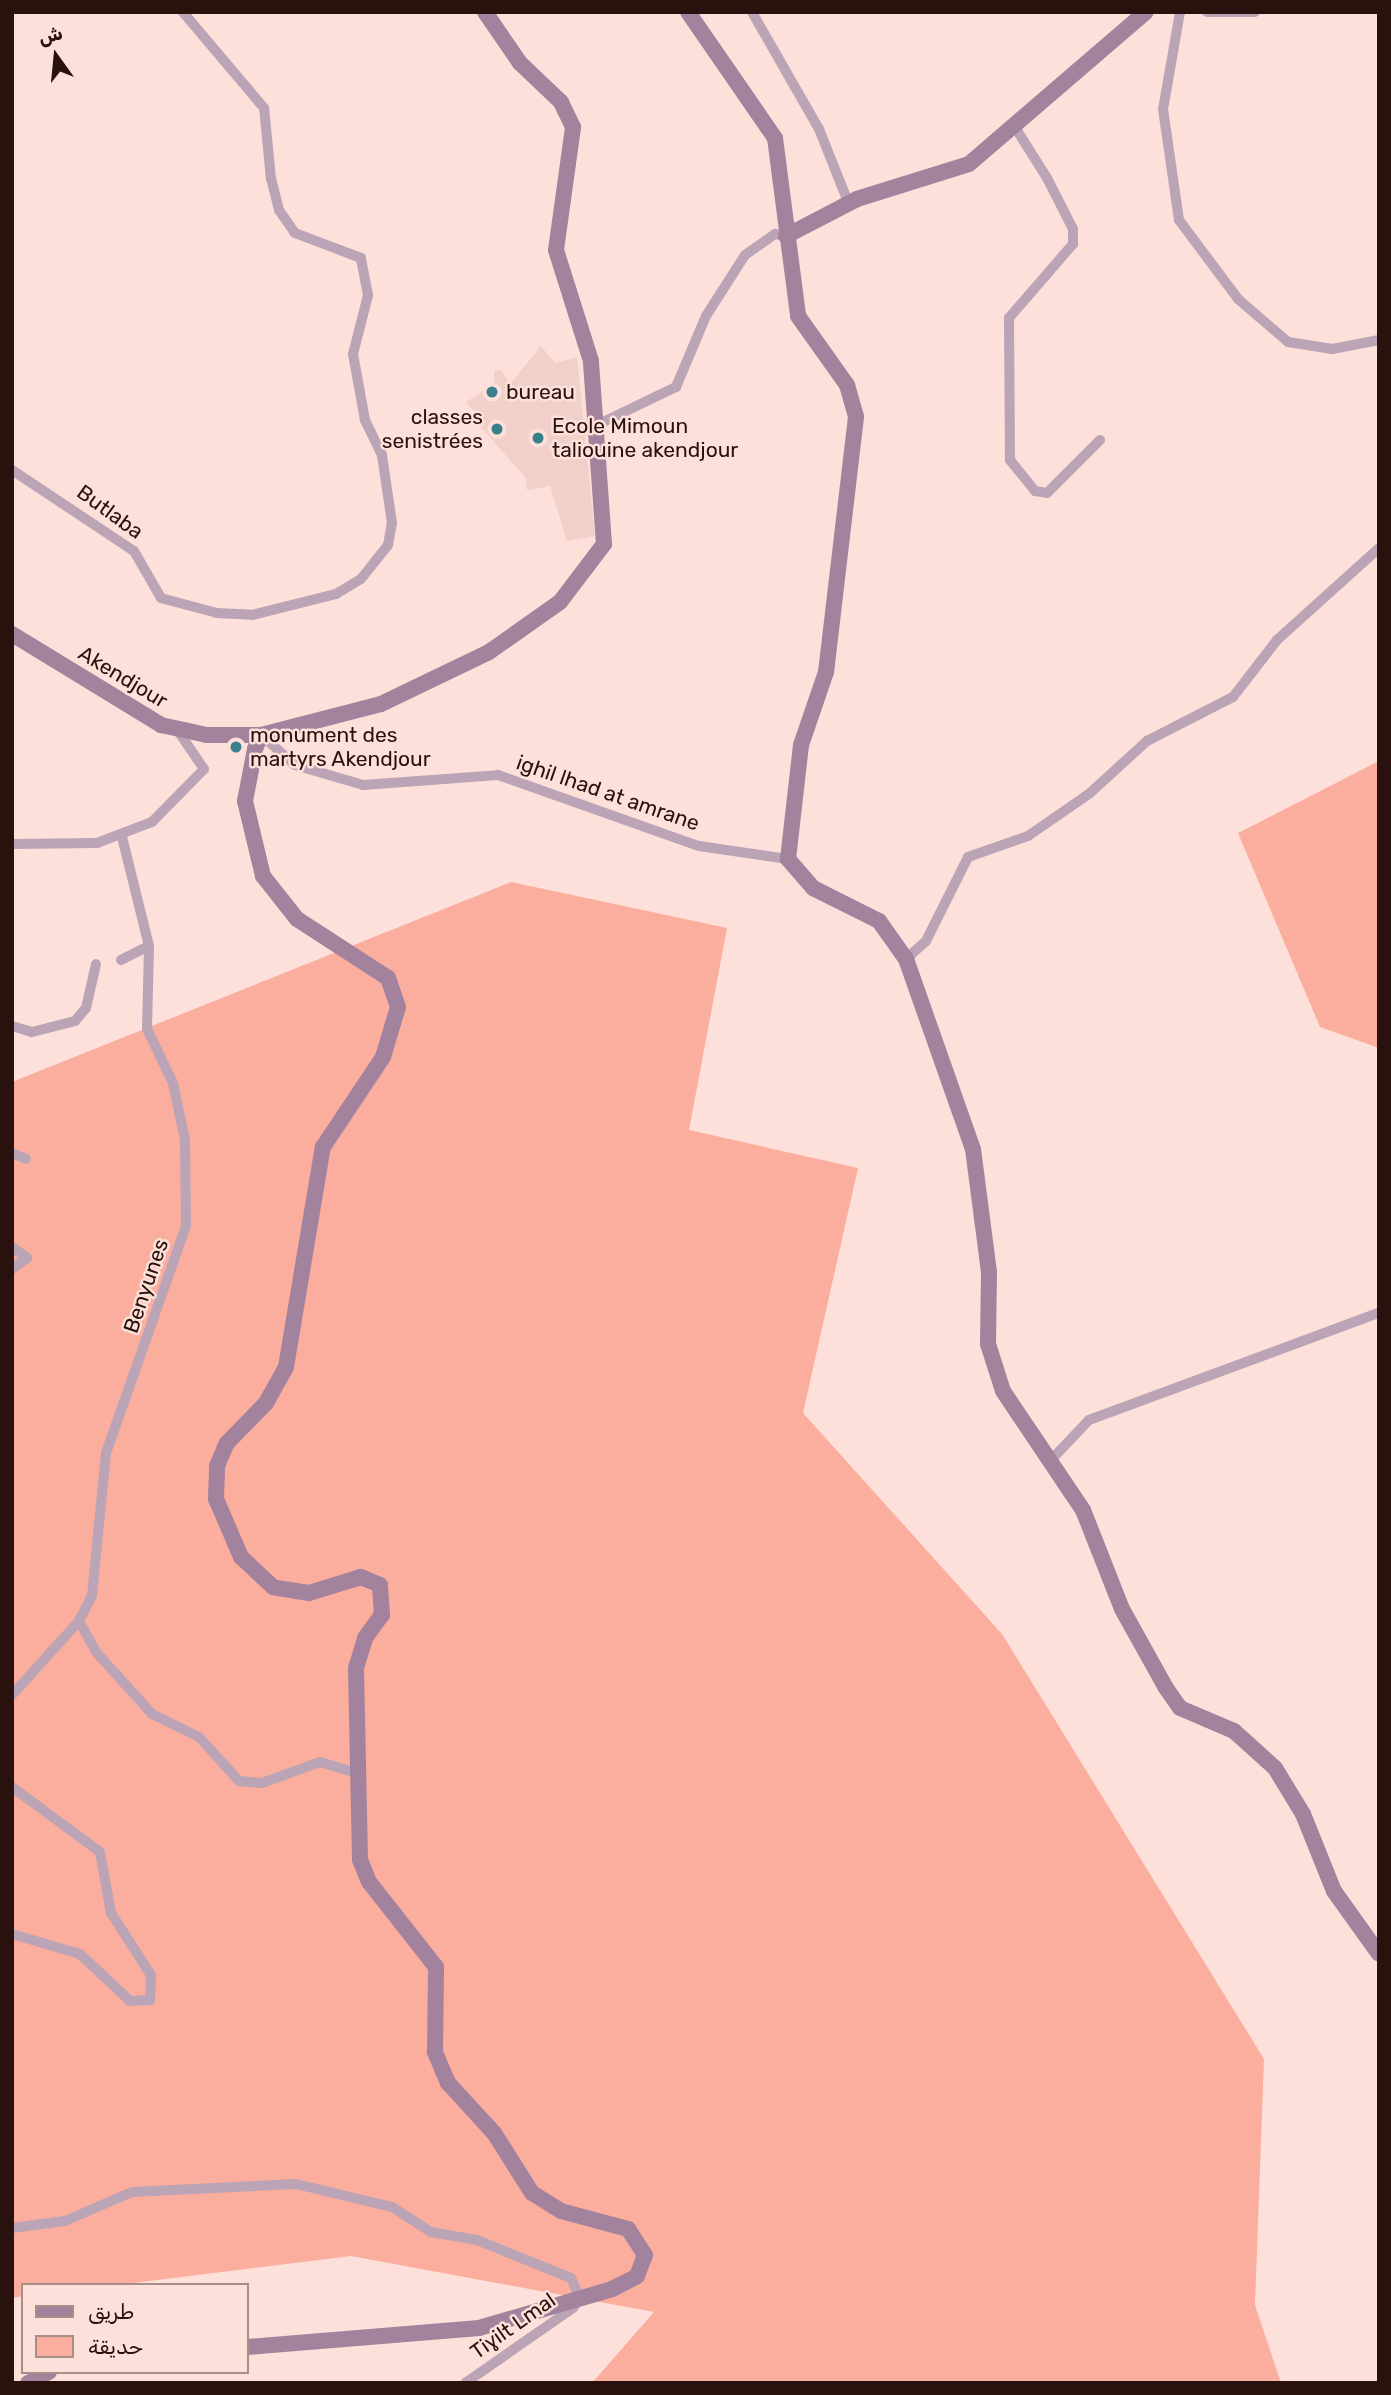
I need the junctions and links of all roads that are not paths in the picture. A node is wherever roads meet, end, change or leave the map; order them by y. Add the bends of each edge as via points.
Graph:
1 (183, 12) edge
2 (485, 12) edge
3 (688, 12) edge
4 (752, 12) edge
5 (1146, 12) edge
6 (1180, 12) edge
7 (1207, 12) edge
8 (1255, 12) edge
9 (1013, 124) junction
10 (848, 202) junction
11 (786, 236) junction
12 (1379, 340) edge
13 (597, 425) junction
14 (1100, 440) dead end
15 (12, 470) edge
16 (1379, 548) edge
17 (12, 634) edge
18 (178, 731) junction
19 (261, 736) junction
20 (122, 837) junction
21 (12, 844) edge
22 (789, 859) junction
23 (149, 946) junction
24 (906, 959) junction
25 (121, 960) dead end
26 (96, 964) dead end
27 (12, 1026) edge
28 (12, 1153) edge
29 (26, 1159) dead end
30 (12, 1247) edge
31 (12, 1269) edge
32 (1379, 1313) edge
33 (1051, 1460) junction
34 (79, 1621) junction
35 (12, 1695) edge
36 (355, 1773) junction
37 (12, 1787) edge
38 (12, 1934) edge
39 (1379, 1954) edge
40 (12, 2228) edge
41 (580, 2298) junction
42 (248, 2347) edge
43 (45, 2374) edge
44 (28, 2383) edge
45 (465, 2383) edge

1 - 15 street, Butlaba via 264,108 271,179 290,225 316,243 348,248 361,258 368,295 353,354 365,420 383,455 391,537 361,579 293,608 217,613 161,598 134,551
2 - 13 main road, Akendjour via 520,63 561,102 573,127 556,250 589,351
3 - 11 main road via 775,138 784,170
4 - 10 street via 819,130
5 - 9 main road
6 - 12 street via 1163,109 1179,220 1238,299 1288,342 1332,349
7 - 8 street
9 - 10 main road via 969,164
9 - 14 street via 1073,229 1073,244 1009,318 1010,460 1035,491 1046,493
10 - 11 main road
11 - 13 street via 775,234 745,255 706,316 676,387
11 - 22 main road via 798,316 847,385 857,428 826,672 801,745
13 - 19 main road, Akendjour via 604,544 560,602 489,652 390,700
16 - 24 street via 1278,640 1233,697 1147,741 1090,793 1028,836 968,857 926,941
17 - 18 main road, Akendjour
18 - 19 main road, Akendjour
18 - 20 street via 182,744 203,761 202,773 152,822
19 - 22 street, ighil lhad at amrane via 295,765 363,785 498,775 699,846
19 - 36 main road via 245,801 263,876 297,919 388,978 398,1007 378,1067 323,1147 286,1367 266,1403 227,1443 218,1466 216,1499 241,1556 273,1587 309,1593 361,1577 380,1585 382,1615 365,1638 356,1668
20 - 21 street via 85,845
20 - 23 street, Benyunes
22 - 24 main road via 813,888 878,921
23 - 25 street
23 - 34 street, Benyunes via 147,1029 176,1093 187,1161 186,1226 106,1453 97,1503 97,1575
24 - 33 main road via 973,1149 993,1368
26 - 27 street via 86,1008 75,1021 32,1032
28 - 29 street
30 - 31 street via 27,1258
32 - 33 street via 1089,1420
33 - 39 main road via 1083,1510 1122,1609 1166,1688 1180,1708 1234,1731 1275,1768 1303,1814 1330,1885
34 - 35 street, Benyunes
34 - 36 street via 96,1652 152,1714 199,1737 239,1781 262,1783 320,1762
36 - 41 main road via 359,1860 369,1882 436,1966 435,2052 448,2083 494,2133 532,2193 561,2211 628,2228 643,2244 637,2276
37 - 38 street via 100,1852 111,1913 151,1975 150,2000 130,2001 80,1954
40 - 41 street via 65,2221 132,2192 280,2184 329,2188 392,2207 431,2232 477,2240 571,2278
41 - 42 main road via 479,2328
41 - 45 street, Tiɣilt Lmal
43 - 44 main road

